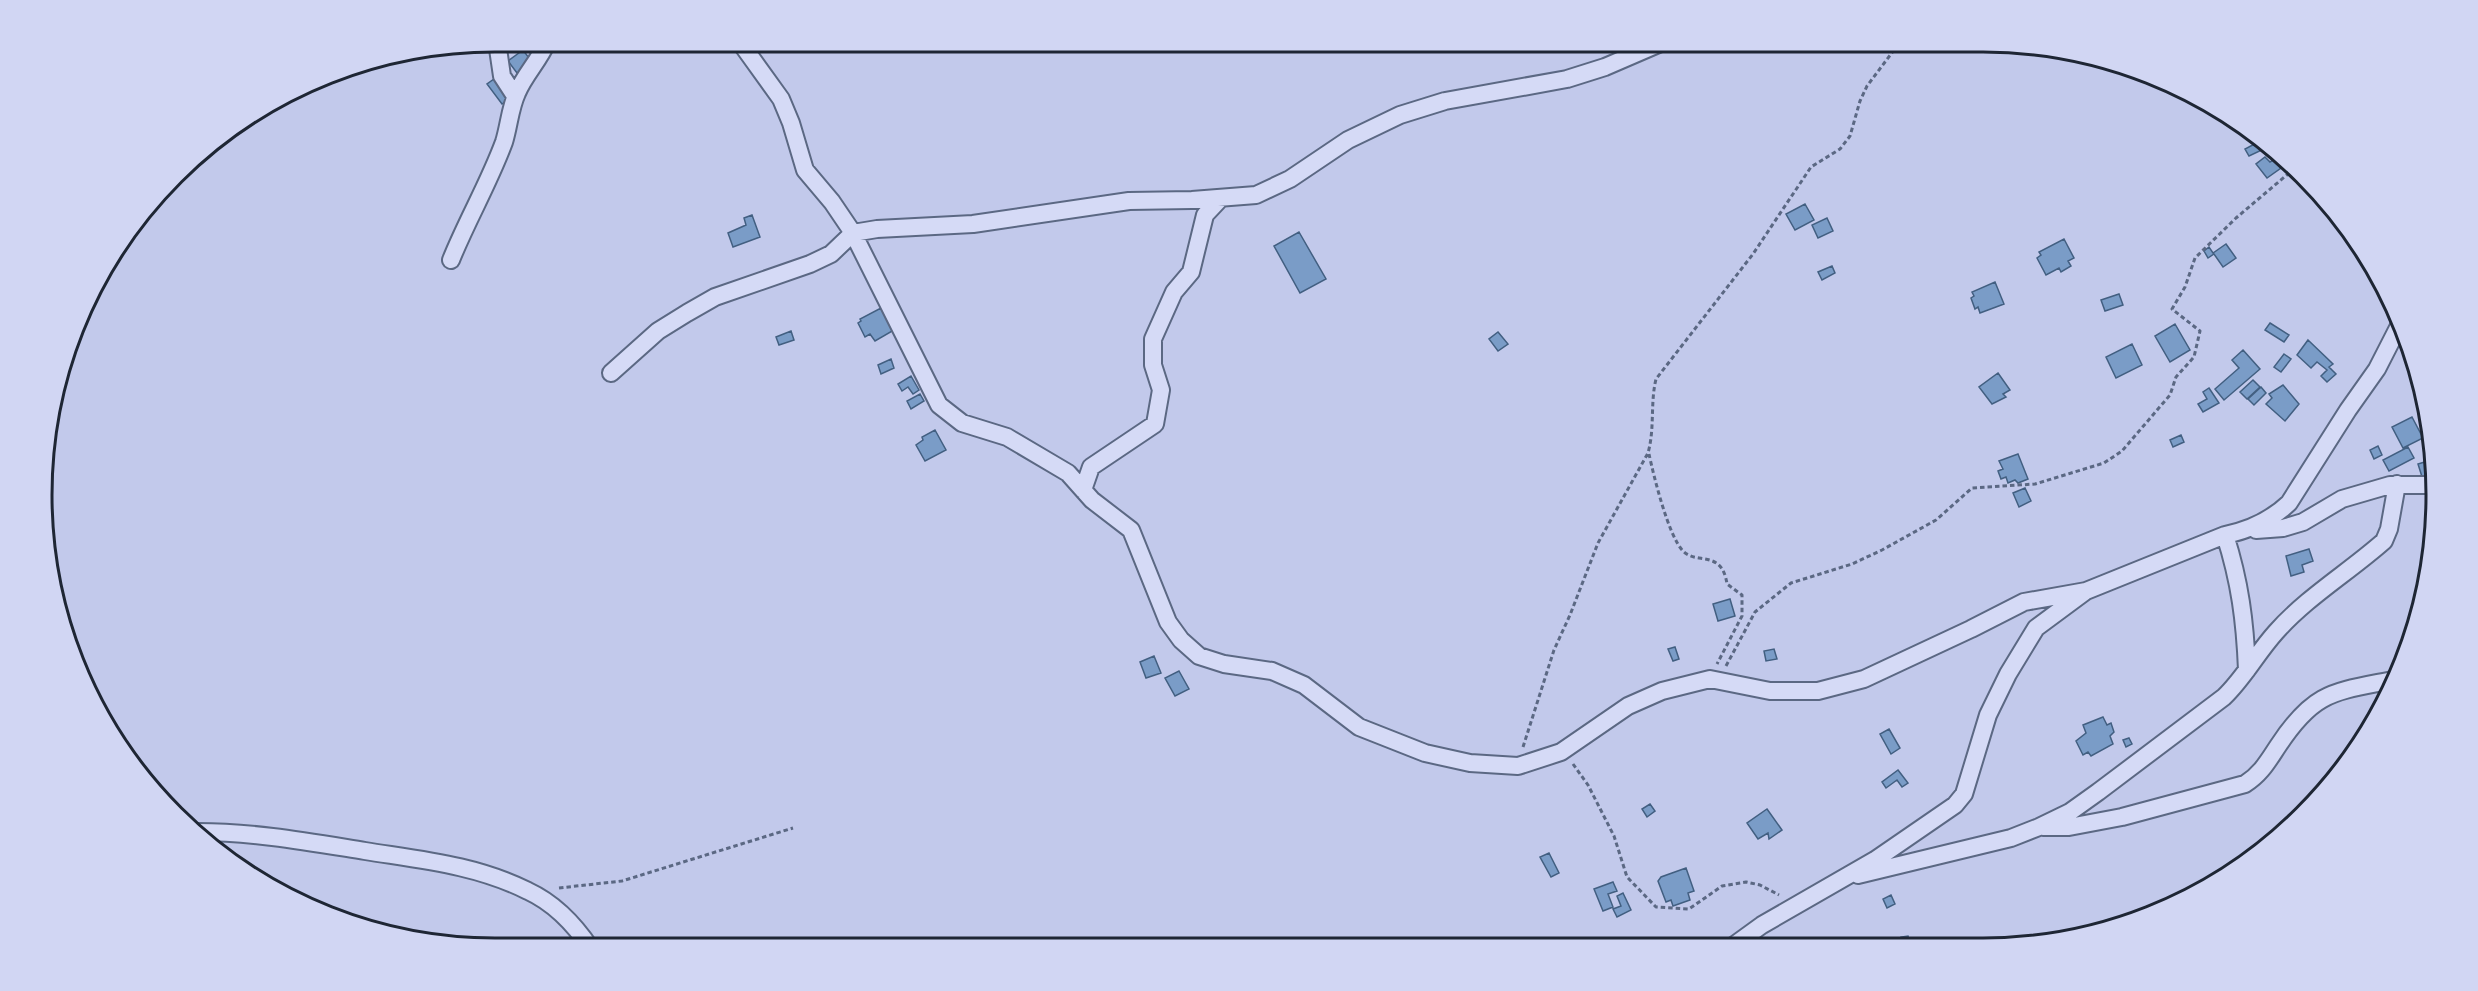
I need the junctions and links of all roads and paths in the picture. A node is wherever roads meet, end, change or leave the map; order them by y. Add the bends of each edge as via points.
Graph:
1 (498, 52) edge
2 (543, 52) edge
3 (747, 52) edge
4 (1640, 52) edge
5 (1892, 52) edge
6 (515, 96) junction
7 (2288, 174) edge
8 (1221, 198) junction
9 (853, 233) junction
10 (451, 260) dead end
11 (2395, 334) edge
12 (611, 374) dead end
13 (1648, 453) junction
14 (2397, 484) junction
15 (2426, 487) edge
16 (1083, 490) junction
17 (2233, 533) junction
18 (2086, 591) junction
19 (2247, 670) junction
20 (1714, 680) junction
21 (2384, 681) edge
22 (1561, 752) junction
23 (1518, 766) junction
24 (2039, 827) junction
25 (793, 828) dead end
26 (207, 832) edge
27 (1840, 880) junction
28 (530, 891) junction
29 (1798, 904) junction
30 (583, 938) edge
31 (1746, 938) edge

1 - 6 street via 502,76
2 - 6 street
3 - 9 street via 781,99 805,170
4 - 8 street via 1568,79 1445,101 1400,115 1348,140 1282,183 1256,195
5 - 13 path via 1867,86 1850,136 1840,149 1811,167 1753,254 1656,379
6 - 10 street via 504,141
7 - 20 path via 2195,258 2172,309 2200,331 2194,357 2176,377 2170,395 2122,451 2104,463 2035,484 1972,488 1936,520 1882,550 1791,584 1755,612
8 - 9 street via 1129,201 973,224
8 - 16 street via 1205,214 1191,272 1174,292 1153,339 1153,365 1161,390 1155,424 1091,467
9 - 12 street via 831,254 715,297 687,313 658,331
9 - 16 street via 939,405 962,423 1007,437 1068,473
11 - 17 street via 2377,369 2289,503 2276,516
13 - 20 path via 1677,544 1685,554 1717,564 1726,573 1727,584 1742,595 1742,616
13 - 23 path via 1598,543 1547,669
14 - 15 street
14 - 17 street via 2342,499 2303,522 2283,528
14 - 19 street via 2384,541 2294,614
16 - 23 street via 1131,530 1168,622 1180,640 1199,656 1272,671 1304,685 1359,727 1425,753 1470,763
17 - 18 street
17 - 19 street via 2244,610
18 - 20 street via 2024,602 1864,679 1818,690 1770,691
18 - 27 street via 2036,628 2025,644 1988,715 1964,794 1955,805
19 - 24 street via 2238,684 2201,715 2070,812
20 - 22 street via 1662,692 1628,706
21 - 24 street via 2325,696 2294,723 2267,764 2245,783 2122,817 2069,827
22 - 23 street
22 - 29 path via 1578,768 1602,809 1627,877 1656,907 1689,909 1722,886 1746,882
24 - 27 street via 2011,838
25 - 28 path via 622,881
26 - 28 street via 251,833 461,866
27 - 29 street
28 - 30 street via 560,912
29 - 31 street

